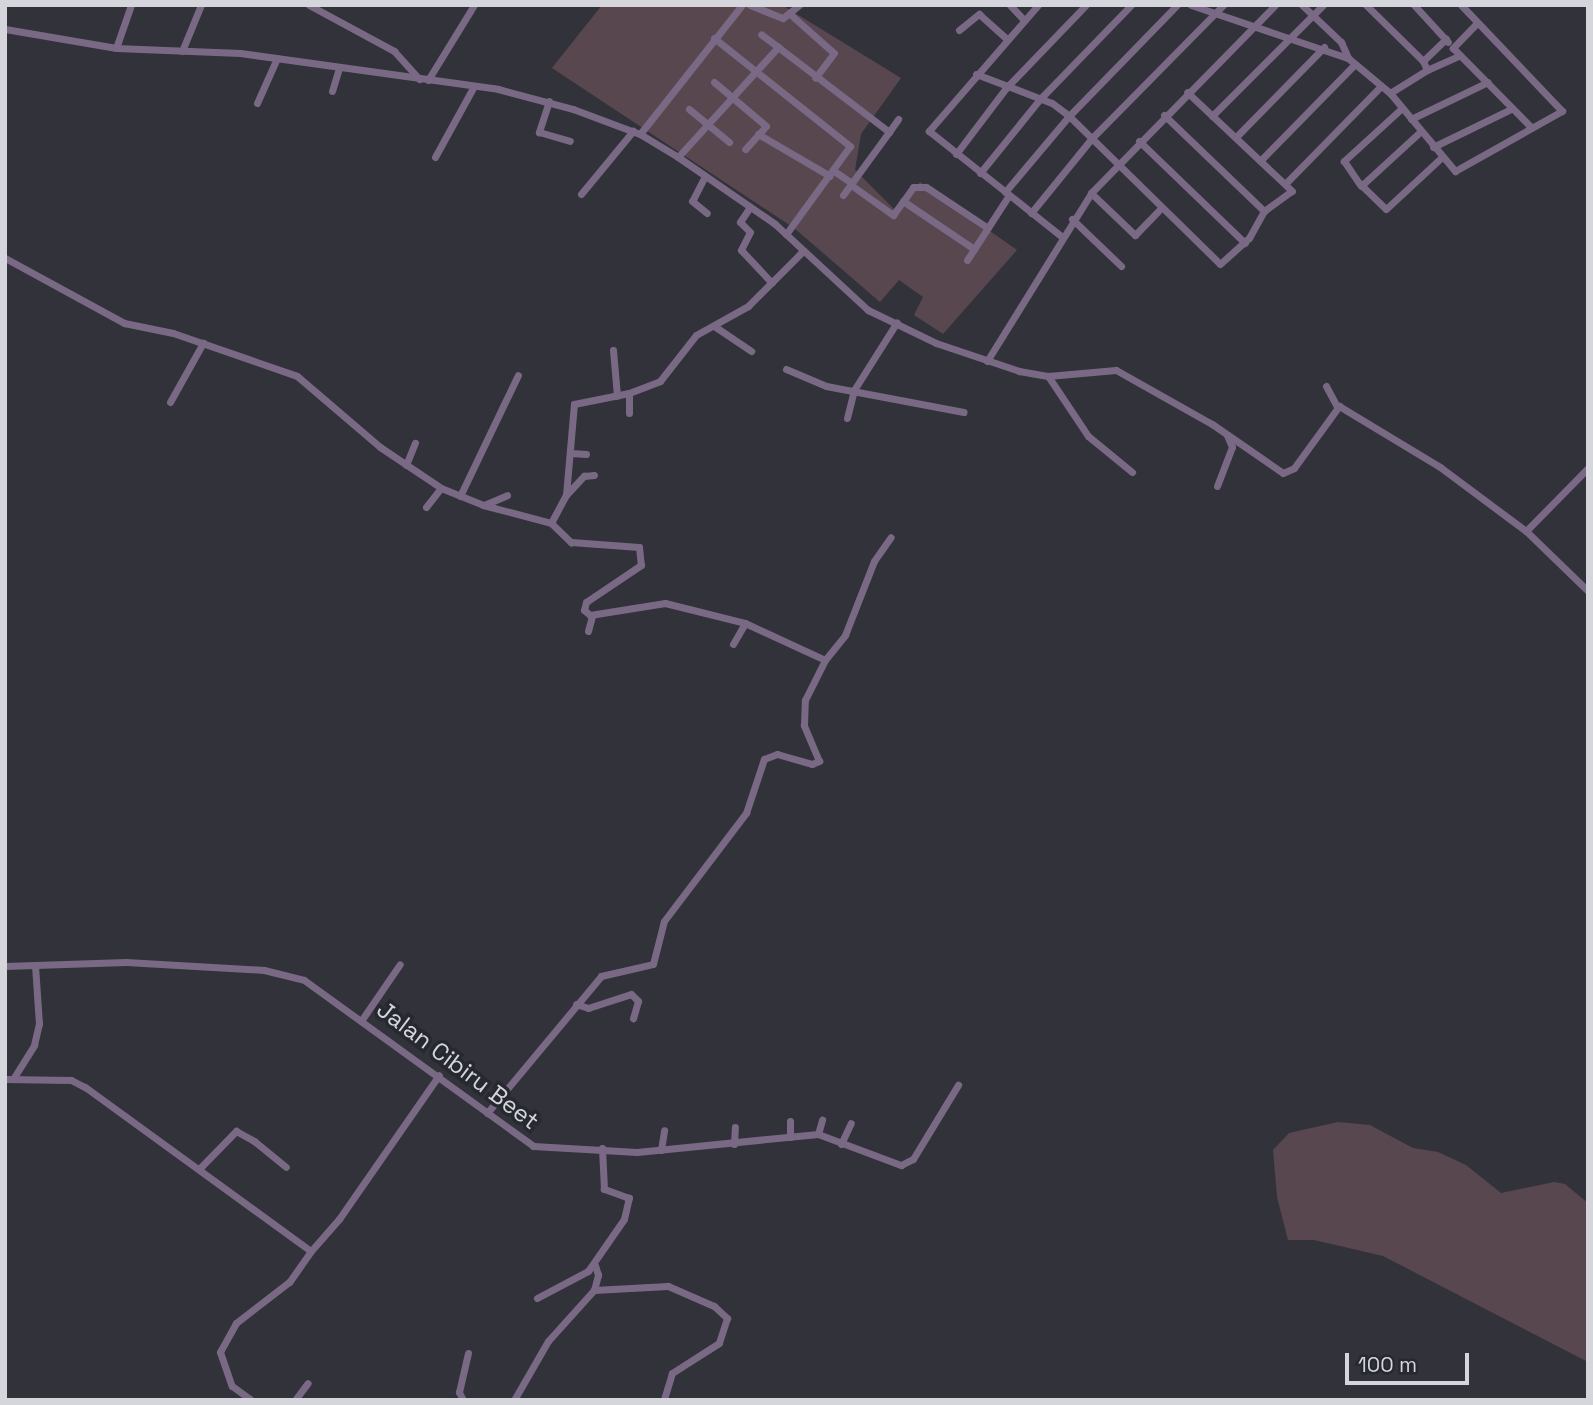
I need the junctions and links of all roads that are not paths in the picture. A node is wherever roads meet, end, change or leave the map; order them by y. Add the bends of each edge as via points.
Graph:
1 (131, 5) edge
2 (201, 5) edge
3 (309, 5) edge
4 (474, 5) edge
5 (742, 5) edge
6 (750, 5) edge
7 (799, 5) edge
8 (1010, 5) edge
9 (1038, 5) edge
10 (1086, 5) edge
11 (1131, 5) edge
12 (1177, 5) edge
13 (1191, 5) edge
14 (1223, 5) edge
15 (1275, 5) edge
16 (1303, 5) edge
17 (1323, 5) edge
18 (1366, 5) edge
19 (1414, 5) edge
20 (1461, 5) edge
21 (1214, 14) junction
22 (791, 15) junction
23 (1313, 16) junction
24 (1024, 20) junction
25 (1477, 23) junction
26 (1254, 27) junction
27 (5, 30) edge
28 (959, 30) dead end
29 (761, 34) dead end
30 (714, 38) junction
31 (1446, 39) junction
32 (1007, 40) junction
33 (1287, 40) junction
34 (778, 47) junction
35 (1324, 47) junction
36 (116, 48) junction
37 (1453, 48) junction
38 (181, 51) junction
39 (1460, 55) junction
40 (277, 58) junction
41 (1348, 58) junction
42 (1423, 61) junction
43 (1355, 64) junction
44 (339, 68) junction
45 (1427, 70) junction
46 (757, 73) junction
47 (976, 74) junction
48 (815, 78) junction
49 (419, 79) junction
50 (428, 80) junction
51 (714, 82) dead end
52 (1488, 82) junction
53 (474, 86) junction
54 (1380, 87) junction
55 (1006, 88) junction
56 (332, 91) dead end
57 (1187, 92) junction
58 (1390, 93) junction
59 (732, 99) junction
60 (1040, 99) junction
61 (549, 101) junction
62 (257, 103) dead end
63 (1402, 108) junction
64 (689, 109) dead end
65 (1511, 109) junction
66 (1164, 115) junction
67 (1069, 116) junction
68 (1212, 116) junction
69 (1411, 118) junction
70 (898, 120) dead end
71 (708, 125) junction
72 (1532, 128) junction
73 (1421, 131) junction
74 (637, 132) junction
75 (889, 132) junction
76 (758, 134) junction
77 (1236, 137) junction
78 (1092, 138) junction
79 (570, 141) dead end
80 (1139, 141) junction
81 (729, 142) dead end
82 (1433, 147) junction
83 (745, 149) dead end
84 (956, 154) junction
85 (435, 157) dead end
86 (678, 157) junction
87 (1441, 157) junction
88 (1261, 160) junction
89 (1115, 164) junction
90 (832, 173) junction
91 (980, 173) junction
92 (705, 176) junction
93 (1286, 183) junction
94 (851, 184) junction
95 (1361, 186) junction
96 (1091, 193) junction
97 (581, 194) dead end
98 (1007, 194) junction
99 (843, 195) dead end
100 (903, 201) junction
101 (750, 207) junction
102 (1160, 209) junction
103 (1264, 211) junction
104 (707, 213) dead end
105 (1031, 213) junction
106 (1072, 219) junction
107 (988, 228) junction
108 (786, 234) junction
109 (1061, 236) junction
110 (1245, 243) junction
111 (974, 249) junction
112 (803, 251) junction
113 (5, 258) edge
114 (967, 260) dead end
115 (1121, 266) dead end
116 (772, 283) junction
117 (897, 322) junction
118 (714, 326) junction
119 (203, 343) junction
120 (613, 350) dead end
121 (751, 351) dead end
122 (987, 360) junction
123 (786, 369) dead end
124 (518, 375) dead end
125 (1048, 376) junction
126 (1326, 386) dead end
127 (854, 390) junction
128 (629, 393) junction
129 (617, 396) junction
130 (170, 402) dead end
131 (1337, 407) junction
132 (964, 412) dead end
133 (629, 413) dead end
134 (847, 418) dead end
135 (1227, 434) junction
136 (415, 443) dead end
137 (571, 453) junction
138 (586, 454) dead end
139 (405, 465) junction
140 (1588, 468) edge
141 (1132, 472) dead end
142 (594, 475) dead end
143 (1217, 486) dead end
144 (441, 488) junction
145 (507, 495) dead end
146 (566, 495) junction
147 (460, 496) junction
148 (483, 505) junction
149 (426, 507) dead end
150 (551, 523) junction
151 (1526, 531) junction
152 (891, 537) dead end
153 (1588, 591) edge
154 (592, 616) junction
155 (744, 622) junction
156 (588, 631) dead end
157 (733, 643) dead end
158 (825, 660) junction
159 (400, 964) dead end
160 (35, 965) junction
161 (5, 966) edge
162 (576, 1004) junction
163 (363, 1018) junction
164 (633, 1018) dead end
165 (439, 1075) junction
166 (9, 1079) edge
167 (958, 1085) dead end
168 (487, 1113) junction
169 (822, 1120) dead end
170 (790, 1121) dead end
171 (851, 1124) dead end
172 (735, 1127) dead end
173 (664, 1130) dead end
174 (818, 1134) junction
175 (790, 1137) junction
176 (734, 1144) junction
177 (841, 1144) junction
178 (602, 1148) junction
179 (661, 1150) junction
180 (286, 1167) dead end
181 (200, 1168) junction
182 (311, 1251) junction
183 (594, 1265) junction
184 (594, 1290) junction
185 (537, 1298) dead end
186 (468, 1353) dead end
187 (308, 1383) dead end
188 (251, 1400) edge
189 (295, 1400) edge
190 (463, 1400) edge
191 (514, 1400) edge
192 (664, 1400) edge

1 - 36 street
2 - 38 street
3 - 49 street via 394,51
4 - 50 street
5 - 30 street
6 - 22 street via 770,15
7 - 22 street
8 - 24 street
9 - 24 street
10 - 55 street
11 - 60 street
12 - 67 street
13 - 21 street
14 - 21 street
15 - 26 street
16 - 23 street
17 - 23 street
18 - 42 street
19 - 31 street
20 - 25 street
21 - 26 street
21 - 78 street
22 - 48 street via 834,53
23 - 33 street
23 - 41 street via 1341,42
24 - 32 street
25 - 37 street
25 - 72 street via 1562,111
26 - 33 street
26 - 57 street
27 - 36 street
28 - 32 street via 979,14
29 - 34 street
30 - 46 street
30 - 74 street
31 - 37 street
31 - 42 street
32 - 47 street
33 - 35 street
33 - 68 street
34 - 46 street
34 - 48 street
35 - 41 street
35 - 77 street
36 - 38 street
37 - 39 street
38 - 40 street
39 - 45 street
39 - 52 street
40 - 44 street
40 - 62 street
41 - 43 street
42 - 45 street
43 - 54 street
43 - 88 street
44 - 49 street
44 - 56 street
45 - 58 street
46 - 59 street
46 - 90 street via 850,146
47 - 55 street
47 - 84 street via 929,131
48 - 75 street
49 - 50 street
50 - 53 street
51 - 59 street
52 - 65 street
52 - 69 street
53 - 61 street
53 - 85 street
54 - 58 street
54 - 93 street
55 - 60 street
55 - 84 street
57 - 66 street
57 - 68 street
58 - 63 street
59 - 71 street
59 - 76 street via 766,126
60 - 67 street
60 - 91 street
61 - 74 street
61 - 79 street via 539,132
63 - 69 street
63 - 95 street via 1344,161
64 - 71 street
65 - 72 street
65 - 82 street
66 - 80 street
66 - 103 street
67 - 78 street
67 - 98 street
68 - 77 street
69 - 73 street
70 - 75 street
71 - 81 street
71 - 86 street
72 - 87 street via 1457,170
73 - 82 street
73 - 95 street
74 - 86 street
74 - 97 street
75 - 94 street
76 - 83 street
76 - 90 street
77 - 88 street
78 - 89 street
78 - 105 street
80 - 89 street
80 - 110 street
82 - 87 street
84 - 91 street
86 - 92 street
87 - 95 street via 1386,209
88 - 93 street
89 - 96 street
89 - 102 street
90 - 94 street
90 - 108 street
91 - 98 street
92 - 101 street
92 - 104 street via 692,201
93 - 103 street via 1292,192
94 - 99 street
94 - 100 street via 893,215
96 - 102 street via 1135,235
96 - 106 street
98 - 105 street
98 - 107 street
100 - 107 street via 913,187 926,187
100 - 111 street
101 - 108 street
101 - 116 street via 740,222 750,232 741,250
102 - 110 street via 1218,264
103 - 110 street
105 - 109 street
106 - 109 street
106 - 115 street
107 - 111 street
108 - 112 street
109 - 122 street
111 - 114 street
112 - 116 street
112 - 117 street via 868,310
113 - 119 street via 92,309
116 - 118 street via 748,306
117 - 122 street via 936,343
117 - 127 street
118 - 121 street
118 - 128 street via 696,335 660,381
119 - 130 street
119 - 139 street via 297,376
120 - 129 street
122 - 125 street
123 - 127 street via 826,386
124 - 147 street
125 - 135 street via 1109,368
125 - 141 street via 1088,436 1118,456
126 - 131 street
127 - 132 street
127 - 134 street
128 - 129 street
128 - 133 street
129 - 137 street via 574,404
131 - 135 street via 1288,473
131 - 151 street via 1407,445
135 - 143 street via 1232,447
136 - 139 street
137 - 138 street
137 - 146 street
139 - 144 street
140 - 151 street
142 - 146 street via 584,476
144 - 147 street
144 - 149 street
145 - 148 street
146 - 150 street
147 - 148 street
148 - 150 street
150 - 154 street via 571,542 635,544 642,552 636,571 586,603 584,610
151 - 153 street
152 - 158 street via 874,561 845,635
154 - 155 street via 665,603
154 - 156 street
155 - 157 street
155 - 158 street
158 - 162 street via 802,711 819,761 812,764 777,754 764,759 746,813 664,921 653,964 601,976
159 - 163 street
160 - 161 street, Jalan Cibiru Beet
160 - 163 street, Jalan Cibiru Beet via 126,962 274,971 304,980
160 - 166 street via 39,1024 34,1045
162 - 164 street via 588,1008 631,994 638,1001
162 - 168 street
163 - 165 street, Jalan Cibiru Beet
165 - 168 street, Jalan Cibiru Beet
165 - 182 street via 339,1219
166 - 181 street via 71,1080
167 - 177 street, Jalan Cibiru Beet via 913,1159 892,1165
168 - 178 street, Jalan Cibiru Beet via 530,1146
169 - 174 street
170 - 175 street
171 - 177 street
172 - 176 street
173 - 179 street
174 - 175 street, Jalan Cibiru Beet
174 - 177 street, Jalan Cibiru Beet
175 - 176 street, Jalan Cibiru Beet
176 - 179 street, Jalan Cibiru Beet
178 - 179 street, Jalan Cibiru Beet
178 - 183 street via 604,1189 628,1196 629,1201
180 - 181 street via 236,1132
181 - 182 street
182 - 188 street via 289,1282 236,1323 223,1344 220,1359 232,1386
183 - 184 street via 598,1275
183 - 185 street
184 - 191 street via 548,1341
184 - 192 street via 668,1286 714,1306 727,1318 719,1343 672,1373
186 - 190 street via 459,1392
187 - 189 street

